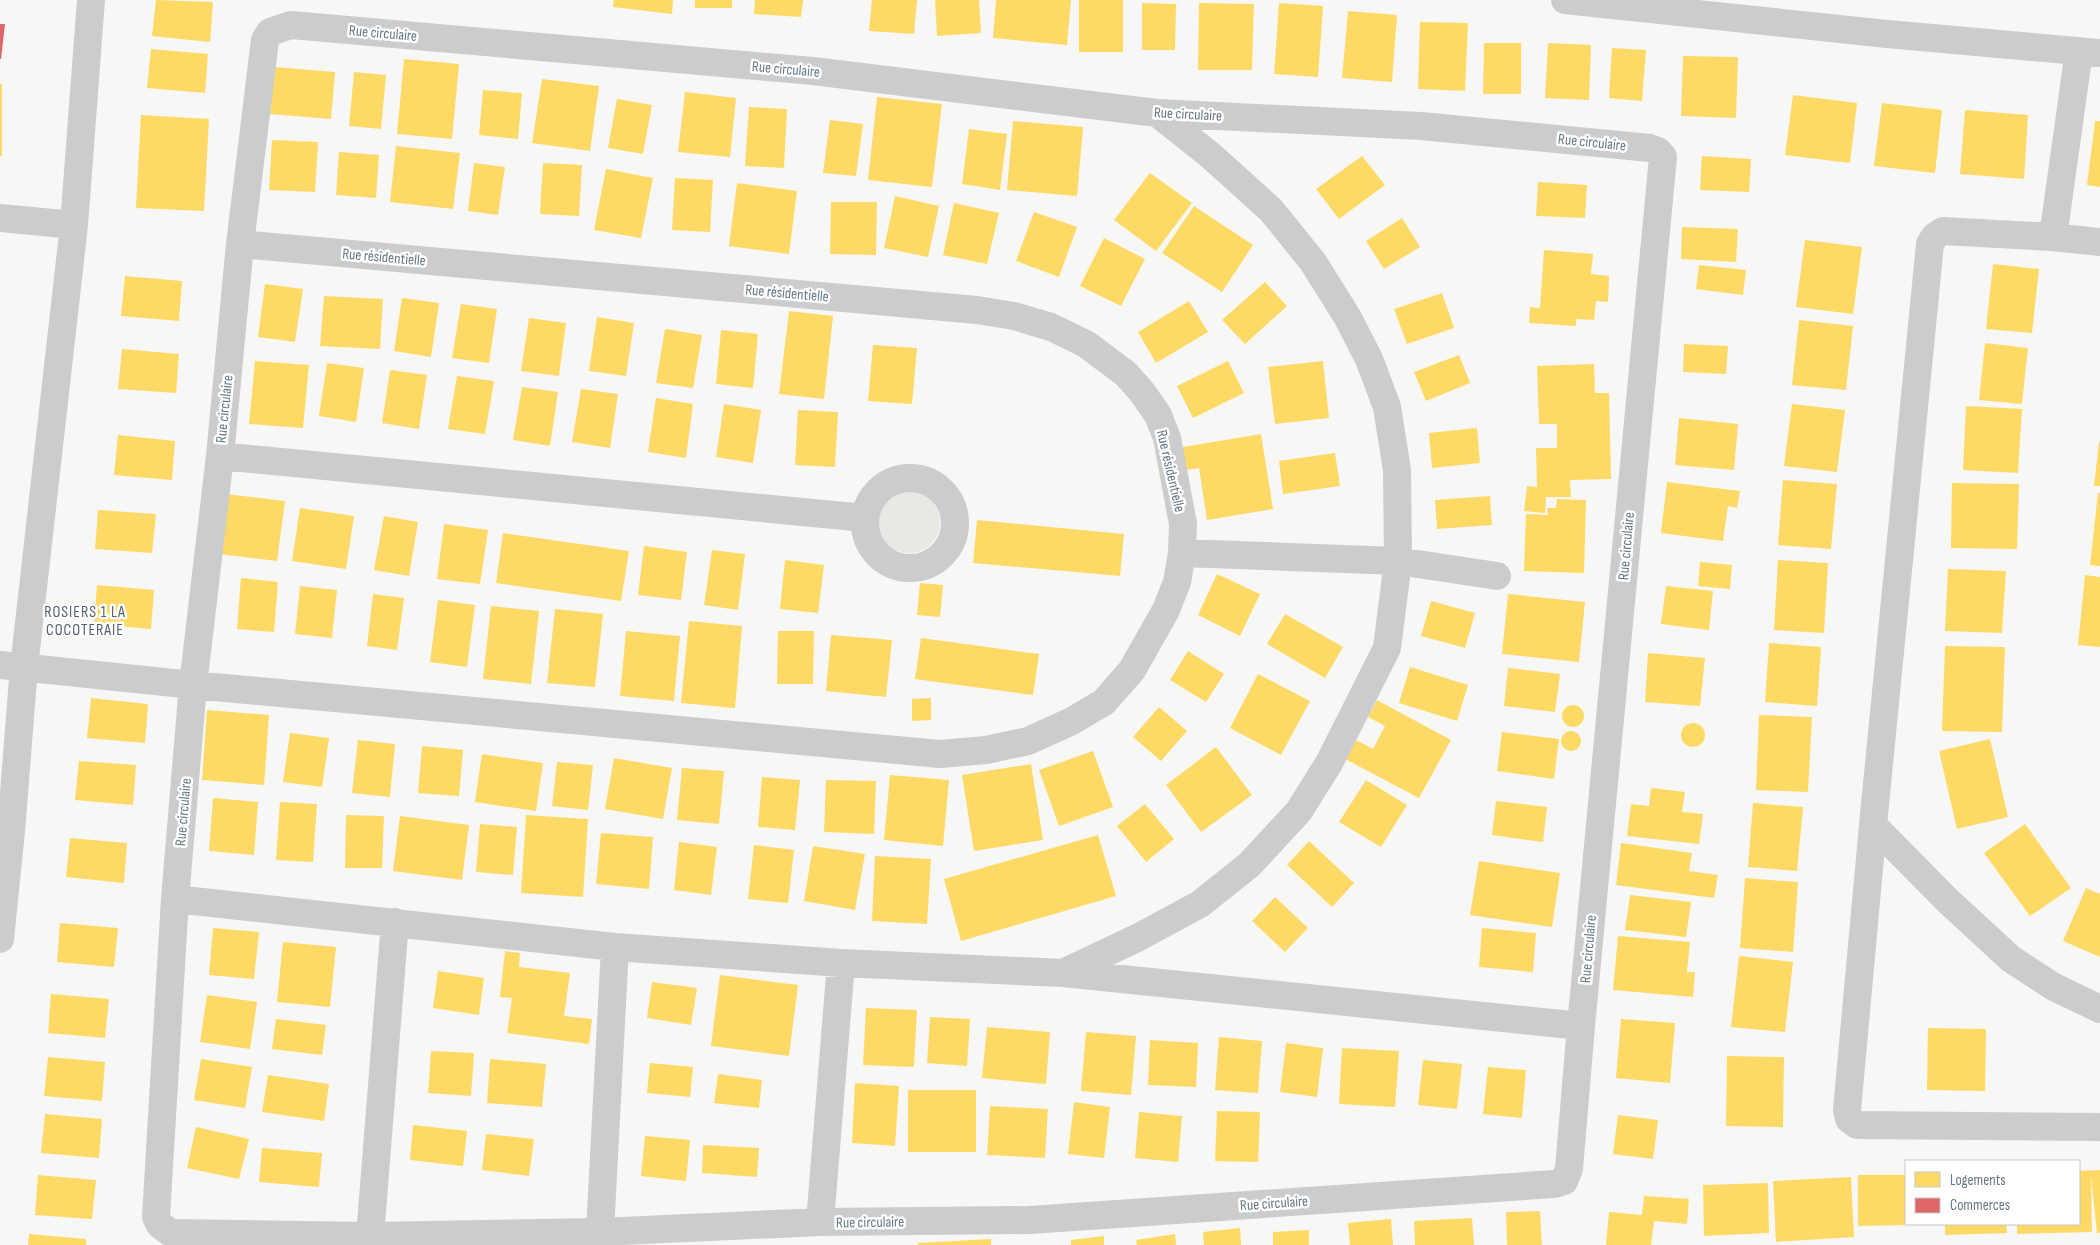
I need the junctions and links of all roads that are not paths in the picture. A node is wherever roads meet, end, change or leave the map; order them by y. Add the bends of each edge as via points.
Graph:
1 (91, 0) edge
2 (1565, 0) edge
3 (2089, 52) edge
4 (1157, 113) junction
5 (0, 218) edge
6 (74, 226) junction
7 (2053, 237) junction
8 (2100, 242) edge
9 (240, 244) junction
10 (220, 456) junction
11 (865, 518) dead end
12 (1182, 553) junction
13 (1398, 561) junction
14 (1497, 576) dead end
15 (12, 666) edge
16 (193, 685) junction
17 (1873, 825) junction
18 (176, 899) junction
19 (395, 922) junction
20 (0, 939) edge
21 (615, 946) junction
22 (841, 963) junction
23 (1063, 973) junction
24 (2100, 1009) edge
25 (1581, 1026) junction
26 (2100, 1127) edge
27 (820, 1222) junction
28 (600, 1232) junction
29 (370, 1236) junction

1 - 6 street
2 - 3 street
3 - 7 street
4 - 9 street, Rue circulaire via 813,71 292,25 270,32 265,40
4 - 13 street via 1210,155 1270,210 1313,262 1348,318 1369,359 1387,407 1397,470
4 - 25 street, Rue circulaire via 1421,126 1650,148 1663,157
5 - 6 street
6 - 15 street
7 - 8 street
7 - 17 street via 1943,231 1930,244
9 - 10 street, Rue circulaire
9 - 12 street, Rue résidentielle via 977,310 1051,327 1086,344 1126,374 1158,415 1167,438 1179,496 1183,524
10 - 11 street
10 - 16 street, Rue circulaire
12 - 13 street
12 - 16 street, Rue résidentielle via 1177,582 1166,610 1132,670 1104,702 1028,742 986,750 940,754
13 - 14 street
13 - 23 street via 1386,648 1329,762 1299,811 1249,865 1200,904
15 - 16 street, Rue résidentielle
15 - 20 street via 11,831
16 - 18 street, Rue circulaire
17 - 24 street via 2011,959 2054,987
17 - 26 street via 1847,1110 1849,1119 1856,1125
18 - 19 street
18 - 29 street, Rue circulaire via 156,1217 160,1225 171,1233
19 - 21 street
19 - 29 street
21 - 22 street
21 - 28 street
22 - 23 street
22 - 27 street
23 - 25 street
25 - 27 street, Rue circulaire via 1569,1170 1564,1181 1554,1184 1030,1220
27 - 28 street, Rue circulaire
28 - 29 street, Rue circulaire

